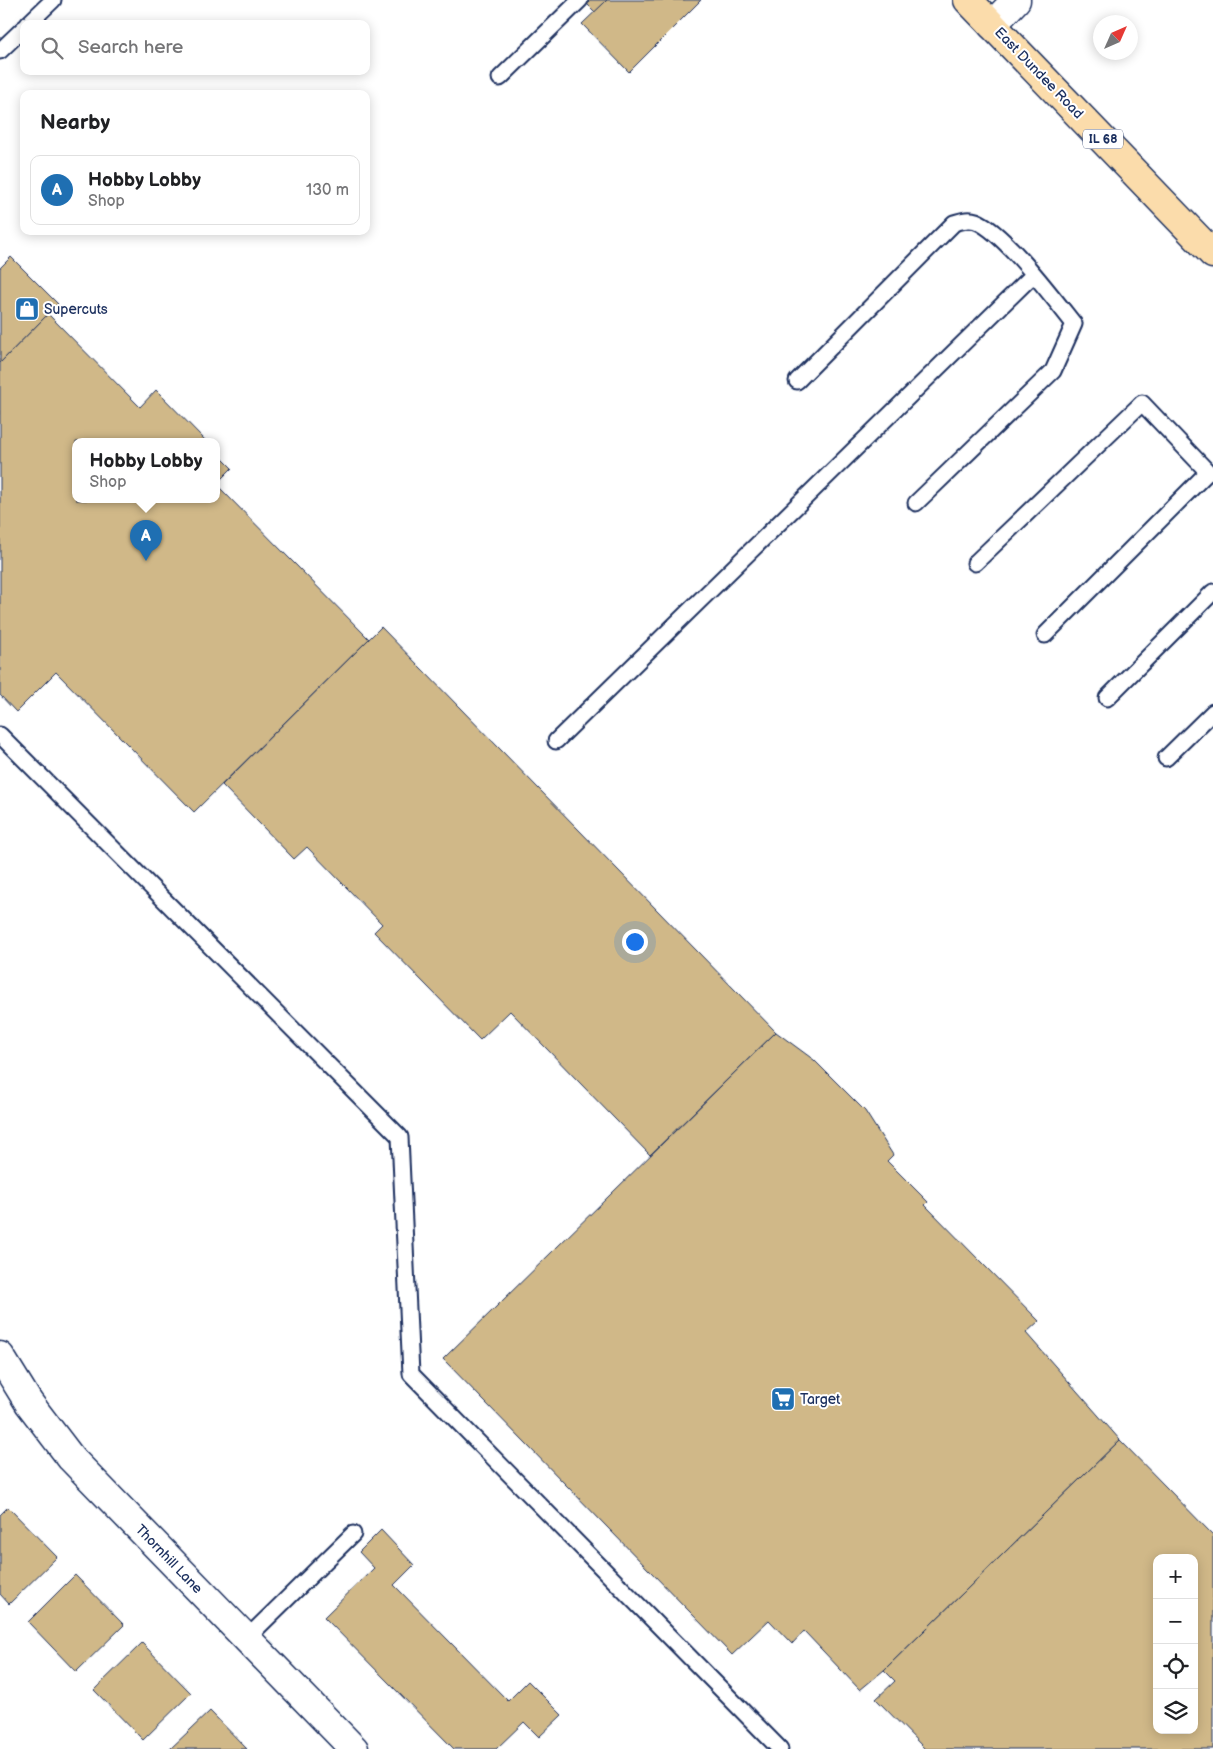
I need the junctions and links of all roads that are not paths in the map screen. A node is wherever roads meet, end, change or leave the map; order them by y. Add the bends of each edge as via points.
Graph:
1 (53, 0) edge
2 (580, 0) edge
3 (968, 0) edge
4 (1016, 0) edge
5 (32, 20) edge
6 (992, 24) junction
7 (20, 32) edge
8 (0, 52) edge
9 (500, 78) dead end
10 (1213, 254) edge
11 (1033, 275) junction
12 (797, 381) dead end
13 (916, 503) dead end
14 (975, 563) dead end
15 (1213, 592) edge
16 (1045, 635) dead end
17 (1107, 698) dead end
18 (1213, 712) edge
19 (0, 736) edge
20 (556, 741) dead end
21 (1166, 758) dead end
22 (0, 1356) edge
23 (353, 1534) dead end
24 (246, 1638) junction
25 (354, 1749) edge
26 (780, 1749) edge

1 - 5 lane
2 - 9 lane
3 - 6 main road, East Dundee Road / IL 68
4 - 6 street
6 - 10 main road, East Dundee Road / IL 68
7 - 8 lane
11 - 12 lane via 1008,246 977,221 967,219 954,223
11 - 13 lane via 1074,324 1053,371
11 - 20 lane
14 - 16 lane via 1142,403 1208,472
15 - 17 lane
18 - 21 lane
19 - 26 lane via 400,1137 411,1374
22 - 24 street, Thornhill Lane via 29,1403 71,1458
23 - 24 lane
24 - 25 street, Thornhill Lane

